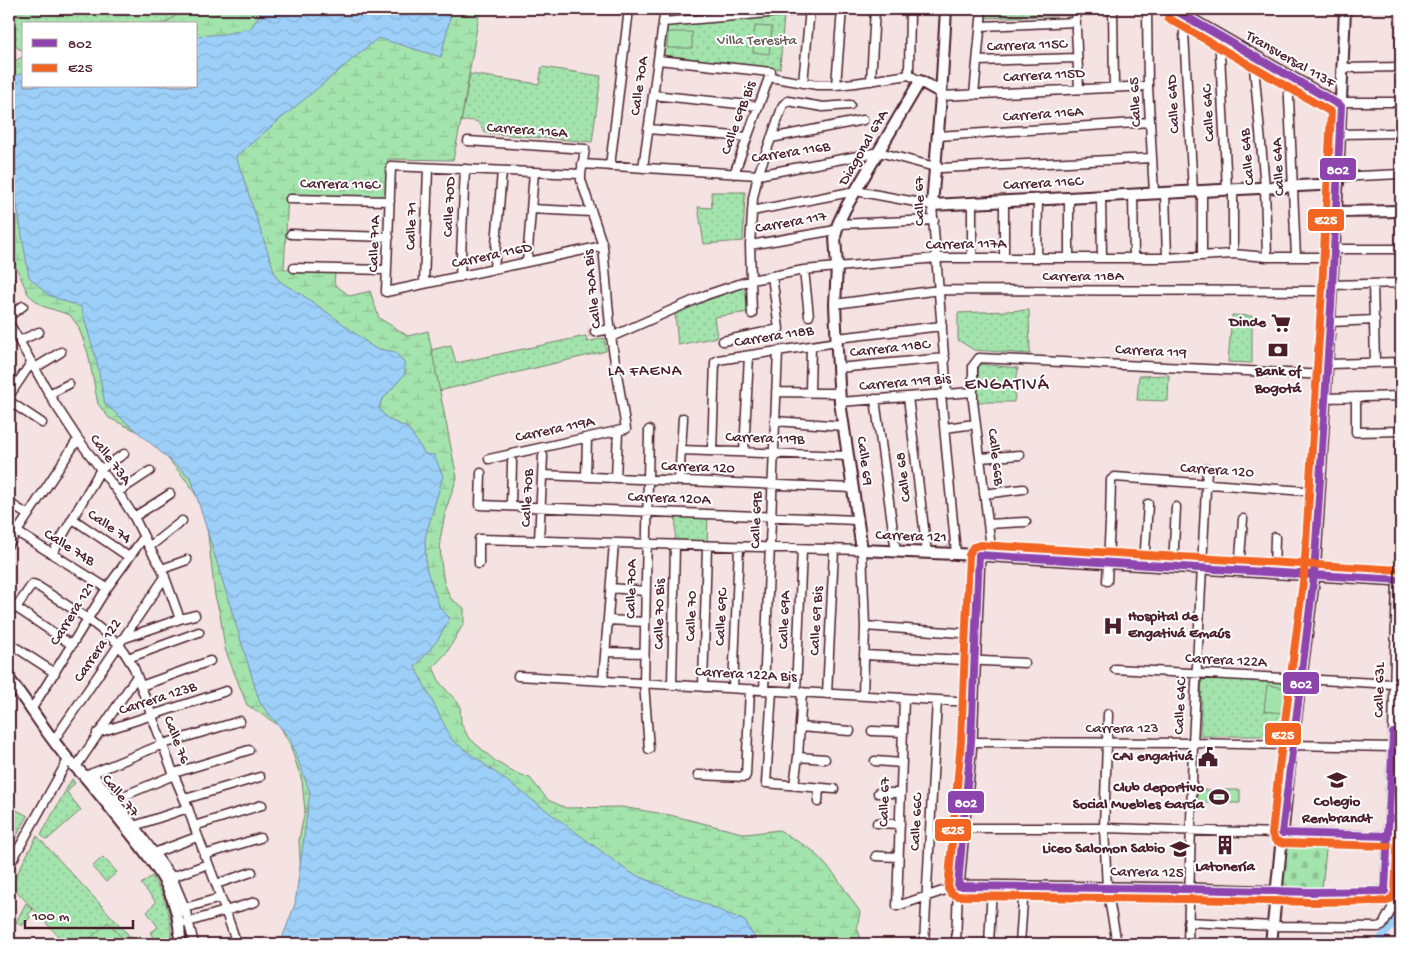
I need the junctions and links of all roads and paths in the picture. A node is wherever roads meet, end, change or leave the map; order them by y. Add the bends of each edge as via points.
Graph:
1 (629, 9) edge
2 (665, 9) edge
3 (809, 9) edge
4 (842, 9) edge
5 (875, 9) edge
6 (910, 9) edge
7 (946, 9) edge
8 (982, 9) edge
9 (1075, 9) edge
10 (1113, 9) edge
11 (1147, 9) edge
12 (1173, 9) edge
13 (1345, 9) edge
14 (762, 11) edge
15 (1183, 15) junction
16 (663, 22) junction
17 (1076, 22) junction
18 (981, 26) junction
19 (1219, 35) junction
20 (1253, 56) junction
21 (1077, 58) junction
22 (658, 60) junction
23 (978, 61) junction
24 (1401, 67) edge
25 (1342, 68) junction
26 (770, 74) junction
27 (909, 75) junction
28 (1288, 76) junction
29 (871, 80) junction
30 (920, 81) junction
31 (803, 83) junction
32 (836, 85) junction
33 (1148, 86) junction
34 (1114, 88) junction
35 (1078, 90) junction
36 (653, 95) junction
37 (942, 95) junction
38 (974, 95) junction
39 (1401, 102) edge
40 (1341, 104) junction
41 (850, 105) dead end
42 (758, 106) junction
43 (863, 120) dead end
44 (1150, 122) junction
45 (648, 129) junction
46 (1401, 133) edge
47 (1340, 134) junction
48 (747, 136) junction
49 (938, 136) junction
50 (771, 138) junction
51 (468, 141) dead end
52 (585, 149) joint
53 (879, 152) junction
54 (1152, 158) junction
55 (582, 164) junction
56 (610, 166) junction
57 (935, 167) junction
58 (428, 168) junction
59 (643, 168) junction
60 (465, 169) junction
61 (502, 171) junction
62 (534, 172) junction
63 (581, 174) junction
64 (734, 174) junction
65 (1401, 174) edge
66 (758, 175) junction
67 (1338, 180) junction
68 (1294, 186) junction
69 (1265, 187) junction
70 (1230, 189) junction
71 (856, 191) junction
72 (1197, 191) junction
73 (1154, 193) junction
74 (1165, 193) junction
75 (1132, 194) junction
76 (1101, 196) junction
77 (1069, 198) junction
78 (290, 199) dead end
79 (1038, 199) junction
80 (390, 201) junction
81 (1004, 201) junction
82 (972, 203) junction
83 (932, 205) junction
84 (531, 209) junction
85 (752, 211) junction
86 (1401, 211) edge
87 (591, 212) junction
88 (1336, 212) junction
89 (934, 220) junction
90 (837, 227) junction
91 (291, 234) dead end
92 (389, 237) junction
93 (750, 245) junction
94 (604, 246) junction
95 (1401, 249) edge
96 (1334, 253) junction
97 (1233, 254) junction
98 (1202, 256) junction
99 (1268, 257) junction
100 (1296, 257) junction
101 (937, 258) junction
102 (972, 258) junction
103 (1004, 258) junction
104 (1037, 258) junction
105 (1069, 258) junction
106 (1102, 258) junction
107 (1134, 258) junction
108 (1167, 258) junction
109 (527, 262) junction
110 (837, 267) junction
111 (294, 268) dead end
112 (494, 269) junction
113 (387, 270) junction
114 (804, 270) junction
115 (460, 276) junction
116 (772, 276) junction
117 (751, 280) junction
118 (1401, 283) edge
119 (424, 284) junction
120 (1374, 284) junction
121 (1332, 288) junction
122 (939, 290) junction
123 (386, 292) joint
124 (835, 304) junction
125 (24, 306) dead end
126 (752, 314) dead end
127 (9, 316) edge
128 (809, 316) dead end
129 (1375, 320) junction
130 (1330, 322) junction
131 (9, 326) edge
132 (942, 326) junction
133 (38, 332) dead end
134 (595, 332) tunnel mouth
135 (611, 333) junction
136 (837, 340) junction
137 (19, 341) junction
138 (723, 341) dead end
139 (811, 346) junction
140 (778, 351) junction
141 (61, 352) dead end
142 (749, 356) junction
143 (945, 358) junction
144 (975, 361) joint
145 (1375, 362) junction
146 (1401, 362) edge
147 (1328, 364) junction
148 (33, 365) junction
149 (838, 368) junction
150 (1327, 375) junction
151 (68, 384) dead end
152 (776, 392) junction
153 (810, 392) junction
154 (973, 392) junction
155 (50, 394) junction
156 (944, 394) junction
157 (9, 396) edge
158 (1401, 396) edge
159 (908, 397) junction
160 (1356, 397) junction
161 (840, 398) junction
162 (1325, 398) junction
163 (875, 399) junction
164 (9, 401) edge
165 (683, 418) dead end
166 (775, 421) junction
167 (42, 423) dead end
168 (975, 424) junction
169 (844, 426) junction
170 (945, 428) junction
171 (626, 429) joint
172 (649, 430) dead end
173 (1401, 430) edge
174 (618, 431) junction
175 (587, 438) junction
176 (78, 439) junction
177 (681, 450) junction
178 (712, 451) junction
179 (744, 452) junction
180 (774, 453) junction
181 (124, 454) dead end
182 (1020, 455) dead end
183 (543, 456) dead end
184 (848, 456) junction
185 (980, 458) junction
186 (489, 459) dead end
187 (512, 462) dead end
188 (101, 469) junction
189 (1207, 469) dead end
190 (150, 471) dead end
191 (481, 473) dead end
192 (542, 475) junction
193 (586, 477) junction
194 (616, 478) junction
195 (648, 480) junction
196 (680, 481) junction
197 (772, 484) junction
198 (1206, 484) junction
199 (853, 488) junction
200 (1023, 489) dead end
201 (118, 492) junction
202 (1319, 492) junction
203 (170, 494) dead end
204 (984, 494) junction
205 (9, 503) edge
206 (1148, 504) dead end
207 (510, 506) junction
208 (541, 508) junction
209 (1176, 508) dead end
210 (647, 512) junction
211 (28, 515) junction
212 (134, 517) junction
213 (771, 517) junction
214 (73, 519) junction
215 (1243, 519) dead end
216 (857, 520) junction
217 (182, 521) dead end
218 (1026, 522) dead end
219 (988, 524) junction
220 (17, 532) junction
221 (144, 536) junction
222 (1275, 537) dead end
223 (539, 541) junction
224 (614, 543) junction
225 (9, 544) edge
226 (646, 544) junction
227 (675, 545) junction
228 (707, 546) junction
229 (149, 547) junction
230 (740, 547) junction
231 (770, 548) junction
232 (802, 549) junction
233 (834, 550) junction
234 (862, 550) junction
235 (896, 552) junction
236 (926, 553) junction
237 (52, 554) junction
238 (956, 554) junction
239 (979, 555) junction
240 (992, 556) junction
241 (129, 558) junction
242 (187, 560) dead end
243 (1108, 563) junction
244 (479, 564) dead end
245 (1144, 565) junction
246 (1172, 566) junction
247 (162, 568) junction
248 (1202, 568) junction
249 (1239, 570) junction
250 (1274, 572) junction
251 (1314, 575) junction
252 (166, 577) junction
253 (1399, 580) edge
254 (1107, 581) dead end
255 (107, 588) junction
256 (611, 588) junction
257 (646, 591) junction
258 (9, 603) edge
259 (16, 608) junction
260 (195, 615) dead end
261 (180, 618) junction
262 (88, 619) junction
263 (608, 620) junction
264 (645, 622) junction
265 (865, 626) junction
266 (1398, 629) edge
267 (199, 632) dead end
268 (975, 634) junction
269 (121, 642) junction
270 (9, 643) edge
271 (72, 645) junction
272 (606, 652) junction
273 (644, 654) junction
274 (864, 656) junction
275 (128, 658) junction
276 (974, 660) junction
277 (210, 661) dead end
278 (1025, 663) dead end
279 (1115, 670) dead end
280 (54, 672) junction
281 (1197, 674) junction
282 (137, 676) junction
283 (518, 676) dead end
284 (9, 679) edge
285 (1300, 679) junction
286 (603, 681) junction
287 (644, 683) junction
288 (1394, 684) junction
289 (672, 685) junction
290 (141, 686) junction
291 (704, 687) junction
292 (733, 688) junction
293 (750, 689) junction
294 (768, 690) junction
295 (226, 691) dead end
296 (799, 692) junction
297 (827, 694) junction
298 (863, 696) junction
299 (904, 698) junction
300 (937, 700) junction
301 (972, 702) junction
302 (31, 710) junction
303 (1108, 714) dead end
304 (152, 716) junction
305 (240, 722) dead end
306 (800, 727) junction
307 (850, 731) dead end
308 (872, 731) dead end
309 (903, 732) junction
310 (97, 733) junction
311 (1397, 733) edge
312 (54, 740) junction
313 (971, 742) junction
314 (1108, 743) junction
315 (1193, 743) junction
316 (163, 744) junction
317 (1292, 745) junction
318 (1392, 747) junction
319 (649, 749) dead end
320 (249, 750) dead end
321 (798, 757) junction
322 (825, 758) dead end
323 (875, 761) dead end
324 (72, 763) junction
325 (902, 763) junction
326 (174, 774) junction
327 (88, 775) junction
328 (698, 775) dead end
329 (260, 777) dead end
330 (794, 786) junction
331 (819, 788) junction
332 (834, 789) dead end
333 (878, 793) dead end
334 (901, 793) junction
335 (185, 799) junction
336 (110, 801) junction
337 (818, 802) dead end
338 (262, 806) dead end
339 (188, 808) junction
340 (877, 823) dead end
341 (900, 824) junction
342 (194, 826) junction
343 (130, 827) junction
344 (963, 828) junction
345 (1104, 828) junction
346 (1191, 830) junction
347 (1282, 833) junction
348 (1388, 836) junction
349 (198, 837) junction
350 (260, 838) dead end
351 (154, 853) junction
352 (204, 855) junction
353 (876, 856) dead end
354 (898, 857) junction
355 (208, 864) junction
356 (9, 866) edge
357 (252, 872) dead end
358 (172, 877) junction
359 (216, 884) junction
360 (958, 886) junction
361 (992, 886) junction
362 (1024, 886) junction
363 (1107, 888) junction
364 (1189, 889) junction
365 (1277, 892) junction
366 (1385, 892) junction
367 (926, 896) junction
368 (220, 898) junction
369 (1399, 901) edge
370 (255, 902) dead end
371 (897, 906) joint
372 (181, 909) junction
373 (226, 911) junction
374 (1188, 922) junction
375 (184, 923) junction
376 (1273, 926) junction
377 (180, 944) edge
378 (194, 944) edge
379 (237, 944) edge
380 (924, 944) edge
381 (956, 944) edge
382 (989, 944) edge
383 (1020, 944) edge
384 (1117, 944) edge
385 (1188, 944) edge
386 (1271, 944) edge

1 - 56 street
2 - 16 street, Calle 70A
3 - 14 street
3 - 31 street
4 - 32 street
5 - 29 street
6 - 27 street
7 - 37 street, Calle 67
8 - 18 street
9 - 17 street
10 - 34 street
11 - 33 street, Calle 65
12 - 15 street, Transversal 113F
13 - 25 street
14 - 16 street
15 - 19 street, Transversal 113F
15 - 72 street, Calle 64D
16 - 22 street, Calle 70A
17 - 18 street
17 - 21 street
18 - 23 street
19 - 20 street, Transversal 113F
19 - 70 street, Calle 64C
20 - 28 street, Transversal 113F
20 - 69 street, Calle 64B
21 - 23 street, Carrera 115C
21 - 35 street
22 - 26 street
22 - 36 street, Calle 70A
23 - 38 street
24 - 25 street
25 - 40 street
26 - 31 street
26 - 42 street, Calle 69B Bis
27 - 29 street
27 - 30 street
28 - 40 street, Transversal 113F
28 - 68 street, Calle 64A
29 - 32 street
30 - 37 street
30 - 53 street, Diagonal 67A
31 - 32 street
33 - 34 street, Carrera 115D
33 - 44 street, Calle 65
34 - 35 street, Carrera 115D
35 - 38 street, Carrera 115D
36 - 42 street
36 - 45 street, Calle 70A
37 - 38 street, Carrera 115D
37 - 49 street, Calle 67
39 - 40 street
40 - 47 street
41 - 50 street via 823,107 788,101
42 - 48 street, Calle 69B Bis
43 - 50 street
44 - 49 street, Carrera 116A
44 - 54 street, Calle 65
45 - 48 street
45 - 59 street, Calle 70A
46 - 47 street
47 - 67 street
48 - 64 street, Calle 69B Bis
49 - 57 street, Calle 67
50 - 66 street
51 - 52 street, Carrera 116A
52 - 55 street, Calle 70A Bis
53 - 57 street, Carrera 116B
53 - 66 street, Carrera 116B
53 - 71 street, Diagonal 67A
54 - 57 street, Carrera 116B
54 - 73 street, Calle 65
55 - 56 street, Carrera 116B
55 - 63 street, Calle 70A Bis
56 - 59 street, Carrera 116B
57 - 83 street, Calle 67
58 - 60 street
58 - 80 street, Calle 71A via 391,166
58 - 119 street, Calle 71
59 - 64 street, Carrera 116B
60 - 61 street
60 - 115 street, Calle 70D
61 - 62 street
61 - 112 street
62 - 63 street
62 - 84 street
63 - 87 street, Calle 70A Bis
64 - 66 street, Carrera 116B
65 - 67 street
66 - 85 street
67 - 68 street, Carrera 116C
67 - 88 street
68 - 69 street, Carrera 116C
68 - 100 street, Calle 64A
69 - 70 street, Carrera 116C
69 - 99 street, Calle 64B
70 - 72 street, Carrera 116C
70 - 97 street, Calle 64C
71 - 83 street, Carrera 116C
71 - 85 street, Carrera 116C
71 - 90 street, Diagonal 67A
72 - 74 street, Carrera 116C
72 - 98 street, Calle 64D
73 - 74 street, Carrera 116C
73 - 75 street, Carrera 116C
74 - 108 street
75 - 76 street, Carrera 116C
75 - 107 street
76 - 77 street, Carrera 116C
76 - 106 street
77 - 79 street, Carrera 116C
77 - 105 street
78 - 80 street, Carrera 116C
79 - 81 street, Carrera 116C
79 - 104 street
80 - 92 street, Calle 71A
81 - 82 street, Carrera 116C
81 - 103 street
82 - 83 street, Carrera 116C
82 - 102 street
83 - 89 street, Calle 67
84 - 87 street
84 - 109 street
85 - 93 street
86 - 88 street
87 - 94 street, Calle 70A Bis
88 - 96 street
89 - 90 street, Carrera 117
89 - 101 street, Calle 67
90 - 93 street, Carrera 117
90 - 110 street, Calle 69
91 - 92 street
92 - 113 street, Calle 71A
93 - 117 street
94 - 109 street, Carrera 116D
94 - 135 street, Calle 70A Bis
95 - 96 street, Carrera 117A
96 - 100 street, Carrera 117A
96 - 121 street
97 - 98 street, Carrera 117A
97 - 99 street, Carrera 117A
98 - 108 street, Carrera 117A
99 - 100 street, Carrera 117A
101 - 102 street, Carrera 117A
101 - 110 street, Carrera 117A
101 - 122 street, Calle 67
102 - 103 street, Carrera 117A
103 - 104 street, Carrera 117A
104 - 105 street, Carrera 117A
105 - 106 street, Carrera 117A
106 - 107 street, Carrera 117A
107 - 108 street, Carrera 117A
109 - 112 street, Carrera 116D
110 - 114 street, Carrera 117A
110 - 124 street, Calle 69
111 - 113 street
112 - 115 street, Carrera 116D
113 - 123 street, Calle 71A
114 - 116 street, Carrera 117A
114 - 128 street
115 - 119 street, Carrera 116D
116 - 117 street, Carrera 117A
116 - 138 street via 779,329
117 - 126 street
117 - 135 street, Carrera 117A
118 - 120 street, Carrera 118A
119 - 123 street, Carrera 116D
120 - 121 street, Carrera 118A
120 - 129 street
121 - 122 street, Carrera 118A
121 - 130 street
122 - 124 street, Carrera 118A
122 - 132 street, Calle 67
124 - 136 street, Calle 69
125 - 127 street
129 - 130 street
129 - 145 street
130 - 147 street
131 - 137 street, Calle 73A
132 - 136 street, Carrera 118B
132 - 143 street, Calle 67
133 - 137 street
134 - 135 street, Carrera 117A
135 - 171 street, Calle 70A Bis
136 - 139 street, Carrera 118B
136 - 149 street, Calle 69
137 - 148 street, Calle 73A
139 - 140 street, Carrera 118B
139 - 153 street
140 - 142 street, Carrera 118B
140 - 152 street, Calle 69B
141 - 148 street
142 - 178 street, Carrera 118B via 715,362
142 - 179 street
143 - 149 street, Carrera 118C
143 - 156 street, Calle 67
144 - 150 street, Carrera 119 via 979,358
144 - 154 street, Calle 66B
145 - 146 street
145 - 147 street
147 - 150 street
148 - 155 street, Calle 73A
148 - 157 street
149 - 161 street, Calle 69
150 - 162 street
151 - 155 street
152 - 153 street
152 - 166 street, Calle 69B
153 - 161 street
154 - 156 street, Carrera 119 Bis
154 - 168 street, Calle 66B
155 - 176 street, Calle 73A
156 - 159 street, Carrera 119 Bis
156 - 170 street, Calle 67
158 - 160 street
159 - 163 street, Carrera 119 Bis
159 - 236 street, Calle 68
160 - 162 street
160 - 173 street via 1356,432
161 - 163 street, Carrera 119 Bis
161 - 169 street, Calle 69
162 - 202 street
163 - 235 street
164 - 167 street
165 - 177 street
166 - 169 street
166 - 180 street, Calle 69B
168 - 170 street
168 - 185 street, Calle 66B
169 - 184 street, Calle 69
170 - 238 street, Calle 67
171 - 174 street, Carrera 119A
172 - 195 street, Calle 70A
174 - 175 street, Carrera 119A
174 - 194 street
175 - 186 street, Carrera 119A
175 - 193 street
176 - 188 street, Calle 73A
176 - 211 street
177 - 178 street, Carrera 119B
177 - 196 street
178 - 179 street, Carrera 119B
179 - 180 street, Carrera 119B
180 - 184 street, Carrera 119B
180 - 197 street, Calle 69B
181 - 188 street
182 - 185 street
183 - 192 street, Calle 70B
184 - 199 street, Calle 69
185 - 204 street, Calle 66B
187 - 207 street
188 - 201 street, Calle 73A
188 - 214 street
189 - 198 street, Calle 64C
190 - 201 street
191 - 207 street, Carrera 120A via 480,505
192 - 193 street, Carrera 120
192 - 208 street, Calle 70B
193 - 194 street, Carrera 120
194 - 195 street, Carrera 120
195 - 196 street, Carrera 120
195 - 210 street, Calle 70A
196 - 197 street, Carrera 120
197 - 199 street, Carrera 120
197 - 213 street, Calle 69B
198 - 202 street, Carrera 120
198 - 243 street, Carrera 120 via 1112,478
198 - 248 street, Calle 64C
199 - 216 street, Calle 69
200 - 204 street
201 - 212 street, Calle 73A
202 - 251 street
203 - 212 street
204 - 219 street, Calle 66B
205 - 211 street
206 - 245 street
207 - 208 street, Carrera 120A
208 - 210 street, Carrera 120A
208 - 223 street, Calle 70B
209 - 246 street
210 - 213 street, Carrera 120A
210 - 226 street, Calle 70A
211 - 220 street
212 - 221 street, Calle 73A
213 - 216 street, Carrera 120A
213 - 231 street, Calle 69B
214 - 237 street
214 - 241 street, Calle 74
215 - 249 street
216 - 234 street, Calle 69
217 - 229 street
218 - 219 street
219 - 240 street, Calle 66B
220 - 225 street
220 - 237 street, Calle 74B
221 - 229 street, Calle 73A
221 - 241 street, Carrera 121
222 - 250 street
223 - 224 street, Carrera 121
223 - 244 street, Carrera 121 via 479,539
224 - 226 street, Carrera 121
224 - 256 street
226 - 227 street, Carrera 121
226 - 257 street, Calle 70A
227 - 228 street, Carrera 121
227 - 289 street, Calle 70 Bis
228 - 230 street, Carrera 121
228 - 291 street, Calle 70
229 - 247 street, Calle 73A
230 - 231 street, Carrera 121
230 - 292 street, Calle 69C
231 - 232 street, Carrera 121
231 - 294 street, Calle 69B
232 - 233 street, Carrera 121
232 - 296 street, Calle 69A
233 - 234 street, Carrera 121
233 - 297 street, Calle 69 Bis
234 - 235 street, Carrera 121
234 - 265 street, Calle 69
235 - 236 street, Carrera 121
236 - 238 street, Carrera 121
237 - 255 street, Calle 74B
238 - 239 street, Carrera 121
239 - 240 street, Carrera 121
239 - 268 street
240 - 243 street, Carrera 121
241 - 255 street, Carrera 121
242 - 247 street
243 - 245 street, Carrera 121
243 - 254 street
245 - 246 street, Carrera 121
246 - 248 street, Carrera 121
247 - 252 street, Calle 73A
248 - 249 street, Carrera 121
248 - 281 street, Calle 64C
249 - 250 street, Carrera 121
250 - 251 street, Carrera 121
251 - 253 street, Carrera 121
251 - 285 street
252 - 261 street, Calle 73A
252 - 269 street, Carrera 122
253 - 266 street, Calle 63L
255 - 262 street, Carrera 121
256 - 257 street
256 - 263 street
257 - 264 street, Calle 70A
258 - 259 street
259 - 262 street, Calle 76 via 33,584
259 - 271 street
260 - 261 street
261 - 269 street
262 - 269 street, Calle 76
262 - 271 street, Carrera 121
263 - 264 street
263 - 272 street
264 - 273 street, Calle 70A
265 - 268 street
265 - 274 street, Calle 69
266 - 288 street, Calle 63L
267 - 275 street
268 - 276 street
269 - 275 street, Calle 76
269 - 312 street, Carrera 122
270 - 280 street
271 - 280 street, Carrera 121
272 - 273 street
272 - 286 street
273 - 287 street, Calle 70A
274 - 276 street
274 - 298 street, Calle 69
275 - 282 street, Calle 76
276 - 278 street
276 - 301 street
277 - 290 street
279 - 281 street, Carrera 122A
280 - 302 street, Carrera 121
281 - 285 street, Carrera 122A
281 - 315 street, Calle 64C
282 - 290 street, Calle 76
282 - 310 street
283 - 286 street, Carrera 122A Bis
284 - 302 street, Calle 77
285 - 288 street, Carrera 122A
285 - 317 street
286 - 287 street, Carrera 122A Bis
287 - 289 street, Carrera 122A Bis
287 - 319 street, Calle 70A
288 - 311 street, Calle 63L
289 - 291 street, Carrera 122A Bis
290 - 304 street, Calle 76
291 - 292 street, Carrera 122A Bis
292 - 293 street, Carrera 122A Bis
293 - 294 street, Carrera 122A Bis
293 - 328 street via 746,776
294 - 296 street, Carrera 122A Bis
294 - 330 street, Calle 69B via 766,783
295 - 304 street, Carrera 123B
296 - 297 street, Carrera 122A Bis
296 - 306 street, Calle 69A
297 - 298 street, Carrera 122A Bis
298 - 299 street, Carrera 122A Bis
299 - 300 street, Carrera 122A Bis
299 - 309 street, Calle 67
300 - 301 street, Carrera 122A Bis
300 - 367 street, Calle 66C
301 - 313 street
302 - 312 street, Calle 77
303 - 314 street
304 - 310 street, Carrera 123B
304 - 316 street, Calle 76
305 - 316 street
306 - 307 street
306 - 321 street, Calle 69A
308 - 309 street
309 - 325 street, Calle 67
310 - 324 street
311 - 318 street, Calle 63L
312 - 324 street, Calle 77
313 - 314 street, Carrera 123
313 - 344 street
314 - 315 street, Carrera 123
314 - 345 street
315 - 317 street, Carrera 123
315 - 346 street, Calle 64C
316 - 326 street, Calle 76
316 - 327 street
317 - 318 street, Carrera 123
317 - 347 street
318 - 348 street, Calle 63L
320 - 326 street
321 - 322 street
321 - 330 street, Calle 69A
323 - 325 street
324 - 327 street, Calle 77
324 - 356 street
325 - 334 street, Calle 67
326 - 335 street, Calle 76
326 - 336 street
327 - 336 street, Calle 77
329 - 335 street
330 - 331 street
331 - 332 street
331 - 337 street
333 - 334 street
334 - 341 street, Calle 67
335 - 339 street, Calle 76
336 - 343 street, Calle 77
338 - 342 street
339 - 342 street, Calle 76
339 - 343 street
340 - 341 street
341 - 354 street, Calle 67
342 - 349 street, Calle 76
343 - 351 street
343 - 372 street, Calle 77
344 - 345 street
344 - 360 street
345 - 346 street
345 - 363 street
346 - 347 street
346 - 364 street, Calle 64C
347 - 348 street
347 - 365 street
348 - 366 street, Calle 63L
349 - 351 street
349 - 352 street, Calle 76
350 - 352 street
351 - 358 street
352 - 355 street, Calle 76
353 - 354 street
354 - 371 street, Calle 67
355 - 358 street
355 - 359 street, Calle 76
357 - 359 street
358 - 372 street
359 - 368 street, Calle 76
360 - 361 street, Carrera 125
360 - 367 street, Carrera 125
360 - 381 street
361 - 362 street, Carrera 125
361 - 382 street
362 - 363 street, Carrera 125
362 - 383 street
363 - 364 street, Carrera 125
363 - 384 street
364 - 365 street, Carrera 125
364 - 374 street, Calle 64C
365 - 366 street, Carrera 125
365 - 376 street
366 - 369 street
367 - 371 street, Carrera 125
367 - 380 street, Calle 66C
368 - 372 street
368 - 373 street, Calle 76
369 - 376 street via 1384,924 1378,927
370 - 373 street
372 - 375 street, Calle 77
373 - 375 street
373 - 379 street, Calle 76
374 - 376 street
374 - 385 street, Calle 64C
375 - 377 street, Calle 77
375 - 378 street
376 - 386 street

